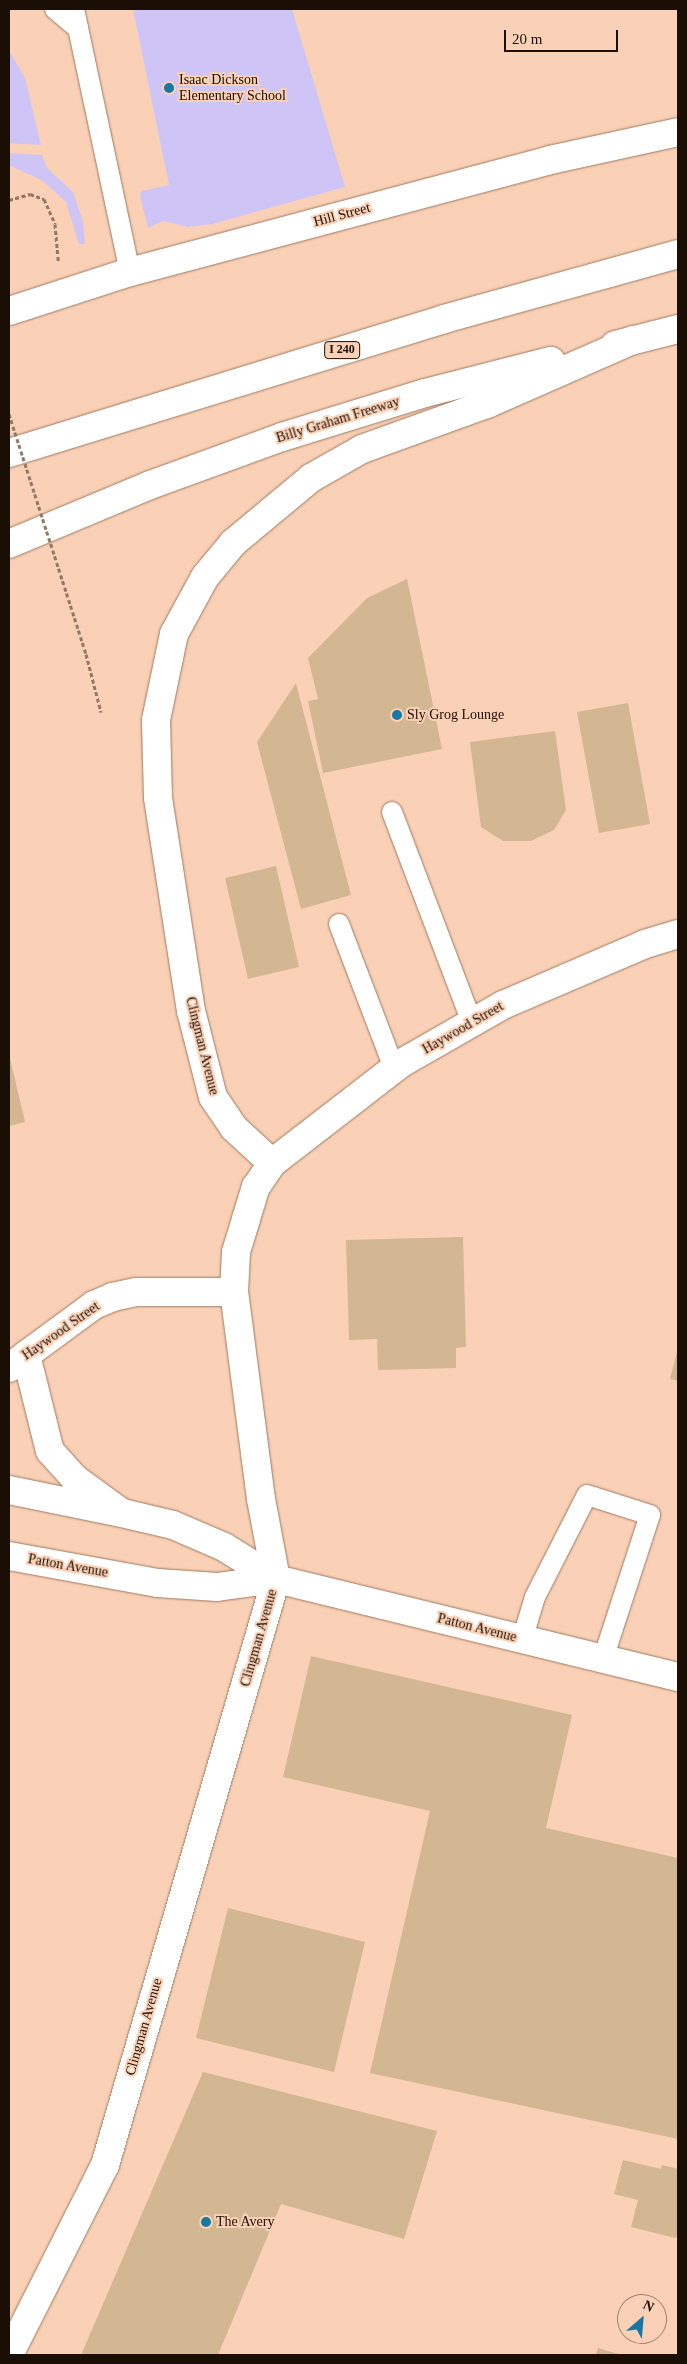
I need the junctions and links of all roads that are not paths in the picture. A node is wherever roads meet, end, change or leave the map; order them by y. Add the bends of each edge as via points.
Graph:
1 (55, 9) edge
2 (76, 18) edge
3 (678, 132) edge
4 (678, 245) edge
5 (678, 254) edge
6 (616, 269) junction
7 (130, 272) junction
8 (9, 310) edge
9 (678, 329) edge
10 (633, 340) junction
11 (9, 453) edge
12 (9, 544) edge
13 (392, 812) dead end
14 (339, 924) dead end
15 (678, 934) edge
16 (472, 1023) junction
17 (394, 1068) junction
18 (272, 1163) junction
19 (234, 1292) junction
20 (18, 1362) edge
21 (9, 1490) edge
22 (122, 1513) junction
23 (9, 1556) edge
24 (276, 1579) junction
25 (522, 1640) junction
26 (603, 1659) junction
27 (678, 1678) edge
28 (9, 2355) edge

1 - 2 lane
2 - 7 lane
3 - 7 main road, Hill Street via 550,160
4 - 6 main road
5 - 6 main road, I 240
6 - 11 main road, I 240 via 415,327
7 - 8 main road, Hill Street
9 - 10 main road, Billy Graham Freeway
10 - 12 main road, Billy Graham Freeway via 425,393 282,437 150,485
10 - 18 main road, Clingman Avenue via 487,404 362,449 311,478 232,543 205,577 174,634 156,720 158,798 191,1011 213,1097 234,1128
13 - 16 lane
14 - 17 lane
15 - 16 main road, Haywood Street via 645,944 503,1004
16 - 17 main road, Haywood Street
17 - 18 main road, Haywood Street
18 - 19 main road, Clingman Avenue via 256,1187 236,1252
19 - 20 main road, Haywood Street via 136,1292 113,1297 94,1304
19 - 24 main road, Clingman Avenue via 261,1499
20 - 22 main road via 50,1451 74,1478
21 - 22 main road, Patton Avenue
22 - 24 main road, Patton Avenue via 173,1525 224,1547
23 - 24 main road, Patton Avenue via 158,1584 217,1587
24 - 25 main road, Patton Avenue
24 - 28 main road, Clingman Avenue via 105,2165
25 - 26 main road, Patton Avenue
25 - 26 lane via 535,1597 587,1496 650,1515
26 - 27 main road, Patton Avenue

